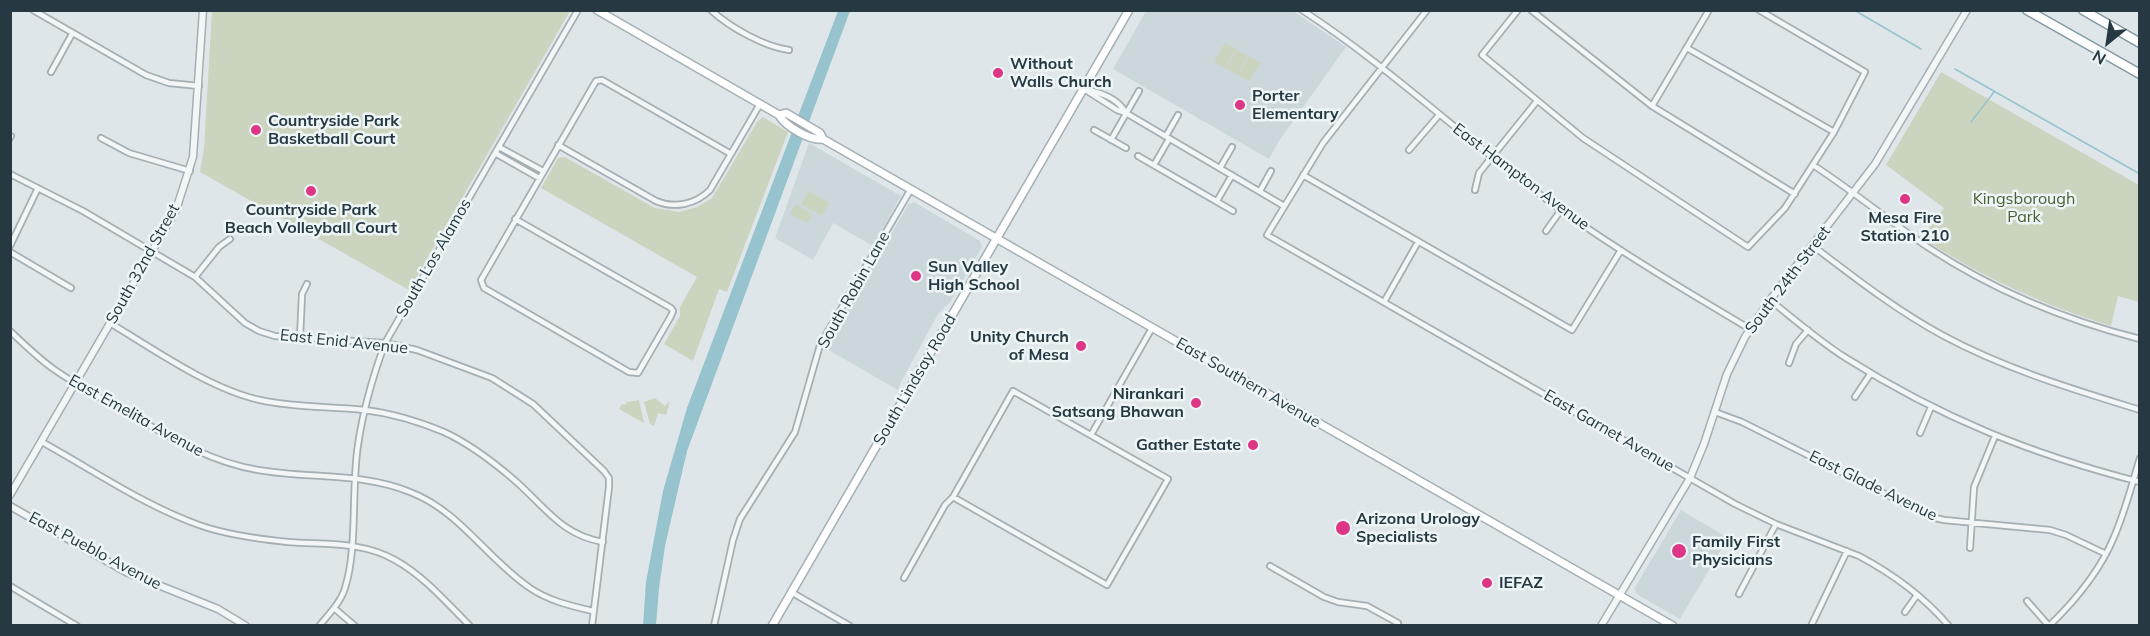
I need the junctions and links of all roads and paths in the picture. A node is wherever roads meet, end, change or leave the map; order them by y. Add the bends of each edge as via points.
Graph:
1 (33, 10) edge
2 (204, 10) edge
3 (578, 10) edge
4 (597, 10) edge
5 (711, 10) edge
6 (1129, 10) edge
7 (1302, 10) edge
8 (1518, 10) edge
9 (1531, 10) edge
10 (1709, 10) edge
11 (1759, 10) edge
12 (1967, 10) edge
13 (2027, 10) edge
14 (2083, 10) edge
15 (1425, 11) edge
16 (72, 34) junction
17 (2139, 43) edge
18 (1687, 48) junction
19 (789, 51) dead end
20 (1381, 68) junction
21 (51, 72) dead end
22 (2139, 76) edge
23 (199, 86) junction
24 (1084, 89) junction
25 (1139, 91) dead end
26 (1115, 101) junction
27 (1537, 101) junction
28 (760, 104) junction
29 (1652, 106) junction
30 (1111, 107) junction
31 (1126, 113) junction
32 (779, 115) junction
33 (1178, 115) dead end
34 (1439, 115) junction
35 (1094, 130) dead end
36 (1834, 132) junction
37 (101, 138) dead end
38 (1167, 138) junction
39 (823, 139) junction
40 (1111, 140) junction
41 (558, 146) junction
42 (499, 147) junction
43 (1232, 147) dead end
44 (1126, 148) dead end
45 (1409, 150) dead end
46 (495, 153) junction
47 (731, 154) junction
48 (1138, 156) dead end
49 (1492, 157) junction
50 (1154, 165) junction
51 (1813, 165) junction
52 (1220, 168) junction
53 (190, 171) junction
54 (543, 171) junction
55 (1272, 171) dead end
56 (10, 174) edge
57 (1232, 175) junction
58 (1303, 175) junction
59 (539, 178) junction
60 (38, 188) junction
61 (911, 189) junction
62 (1475, 190) dead end
63 (1260, 191) junction
64 (1855, 192) junction
65 (1795, 194) junction
66 (1217, 201) junction
67 (1284, 206) junction
68 (1561, 210) junction
69 (1233, 211) dead end
70 (515, 219) junction
71 (1546, 231) dead end
72 (230, 239) dead end
73 (997, 239) junction
74 (1418, 242) junction
75 (10, 246) edge
76 (1813, 246) junction
77 (1621, 250) junction
78 (152, 251) junction
79 (10, 252) edge
80 (195, 277) junction
81 (307, 284) dead end
82 (71, 288) dead end
83 (1770, 300) junction
84 (1384, 302) junction
85 (110, 323) junction
86 (1152, 328) junction
87 (1750, 329) junction
88 (1808, 330) junction
89 (10, 332) edge
90 (300, 338) junction
91 (2139, 339) edge
92 (385, 343) junction
93 (1789, 363) dead end
94 (1870, 373) junction
95 (76, 382) junction
96 (1855, 397) dead end
97 (1931, 407) junction
98 (364, 410) junction
99 (2139, 410) edge
100 (1714, 412) junction
101 (1920, 433) dead end
102 (1091, 435) junction
103 (1995, 436) junction
104 (42, 442) junction
105 (2139, 458) edge
106 (355, 477) junction
107 (1690, 478) junction
108 (2133, 480) junction
109 (2139, 482) edge
110 (10, 495) edge
111 (952, 497) junction
112 (10, 506) edge
113 (1971, 523) junction
114 (1776, 524) junction
115 (603, 542) junction
116 (352, 545) junction
117 (1970, 548) dead end
118 (1847, 551) junction
119 (2106, 554) junction
120 (1270, 566) dead end
121 (904, 578) dead end
122 (10, 586) edge
123 (791, 592) junction
124 (1619, 594) junction
125 (1739, 594) dead end
126 (1917, 595) junction
127 (2026, 601) dead end
128 (334, 608) junction
129 (593, 611) junction
130 (1905, 612) dead end
131 (77, 626) edge
132 (246, 626) edge
133 (319, 626) edge
134 (355, 626) edge
135 (470, 626) edge
136 (592, 626) edge
137 (714, 626) edge
138 (772, 626) edge
139 (850, 626) edge
140 (1396, 626) edge
141 (1601, 626) edge
142 (1673, 626) edge
143 (1811, 626) edge
144 (1950, 626) edge
145 (2049, 626) edge

1 - 16 street
2 - 23 street, South 32nd Street
3 - 42 street, South Los Alamos
4 - 28 main road, East Southern Avenue
5 - 19 street via 770,46
6 - 24 main road, South Lindsay Road
7 - 20 street, East Hampton Avenue
8 - 27 street via 1482,55
9 - 29 street
10 - 18 street
11 - 36 street via 1865,72
12 - 64 street, South 24th Street
13 - 22 highway
14 - 17 highway
15 - 20 street
16 - 21 street
16 - 23 street via 158,80
18 - 29 street
18 - 36 street
20 - 34 street, East Hampton Avenue
20 - 58 street
23 - 53 street, South 32nd Street
24 - 26 street
24 - 30 street
24 - 73 main road, South Lindsay Road
25 - 31 street
26 - 30 street
26 - 31 street
27 - 49 street
27 - 65 street via 1583,138 1748,247
28 - 32 main road, East Southern Avenue
28 - 47 street
29 - 65 street
30 - 31 street
31 - 38 street
31 - 40 street
32 - 39 main road, East Southern Avenue via 782,121 806,135
32 - 39 main road, East Southern Avenue via 786,113 820,132
33 - 38 street
34 - 45 street
34 - 49 street, East Hampton Avenue
35 - 40 street
36 - 51 street
37 - 53 street via 129,153
38 - 50 street
38 - 52 street
39 - 61 main road, East Southern Avenue
40 - 44 street
41 - 47 street via 656,201 671,205 695,201 706,194
41 - 47 street via 596,81 602,80
41 - 54 street
42 - 46 street, South Los Alamos
42 - 54 street
43 - 52 street
46 - 59 street
46 - 92 street, South Los Alamos
48 - 50 street
49 - 62 street via 1479,172
49 - 68 street, East Hampton Avenue
50 - 66 street
51 - 64 street
51 - 65 street
52 - 57 street
53 - 78 street, South 32nd Street via 176,210
54 - 59 street
55 - 63 street
56 - 60 street, East Enid Avenue
57 - 63 street
57 - 66 street
58 - 67 street
58 - 74 street
59 - 70 street
60 - 75 street
60 - 78 street, East Enid Avenue
61 - 73 main road, East Southern Avenue
61 - 137 street, South Robin Lane via 820,345 795,432 740,519
63 - 67 street
64 - 76 street, South 24th Street
64 - 91 street via 1930,249 1996,286 2077,320
66 - 69 street
67 - 84 street, East Garnet Avenue via 1267,236
68 - 71 street
68 - 77 street, East Hampton Avenue
70 - 70 street via 480,282 483,288 629,372 638,373 673,311
72 - 80 street
73 - 86 main road, East Southern Avenue
73 - 123 main road, South Lindsay Road
74 - 77 street via 1572,330
74 - 84 street
76 - 83 street, South 24th Street
76 - 99 street via 1889,303 1962,346 2025,374
77 - 87 street, East Hampton Avenue
78 - 80 street, East Enid Avenue
78 - 85 street, South 32nd Street
79 - 82 street
80 - 90 street, East Enid Avenue via 244,323 275,336
81 - 90 street via 302,294
83 - 87 street, South 24th Street
83 - 88 street
84 - 107 street, East Garnet Avenue
85 - 95 street, South 32nd Street
85 - 98 street via 237,394 285,405
86 - 102 street
86 - 124 main road, East Southern Avenue
87 - 100 street, South 24th Street via 1731,365
88 - 93 street
88 - 94 street
89 - 95 street, East Emelita Avenue
90 - 92 street, East Enid Avenue
92 - 98 street, South Los Alamos
92 - 115 street, East Enid Avenue via 417,350 492,378 533,404 609,478
94 - 96 street
94 - 97 street
95 - 104 street, South 32nd Street
95 - 106 street, East Emelita Avenue via 178,442 225,462 271,472
97 - 101 street
97 - 103 street
98 - 106 street, South Los Alamos
98 - 115 street via 444,432 512,478 564,527 588,540
100 - 107 street, South 24th Street
100 - 113 street, East Glade Avenue via 1742,422 1931,517
102 - 111 street via 1013,390
102 - 111 street via 1168,479 1107,585
103 - 108 street
103 - 113 street via 1974,487
104 - 110 street, South 32nd Street
104 - 116 street via 160,509 199,525 276,541
105 - 108 street
106 - 116 street, South Los Alamos
106 - 129 street, East Emelita Avenue via 410,492 430,502 452,516 529,588 560,604
107 - 114 street, East Garnet Avenue
107 - 124 street, South 24th Street
108 - 109 street
108 - 119 street
111 - 121 street
112 - 132 street, East Pueblo Avenue via 126,572 218,609
113 - 117 street
113 - 119 street, East Glade Avenue via 2050,530
114 - 118 street, East Garnet Avenue
114 - 125 street
115 - 129 street
116 - 128 street, South Los Alamos via 345,588
116 - 135 street via 394,559 416,573
118 - 126 street, East Garnet Avenue via 1875,564
118 - 143 street
119 - 145 street via 2070,606
120 - 140 street via 1324,597 1367,606 1398,623
122 - 131 street
123 - 138 main road, South Lindsay Road
123 - 139 street
124 - 141 street, South 24th Street
124 - 142 main road, East Southern Avenue
126 - 130 street
126 - 144 street, East Garnet Avenue
127 - 145 street
128 - 133 street, South Los Alamos
128 - 134 street
129 - 136 street

